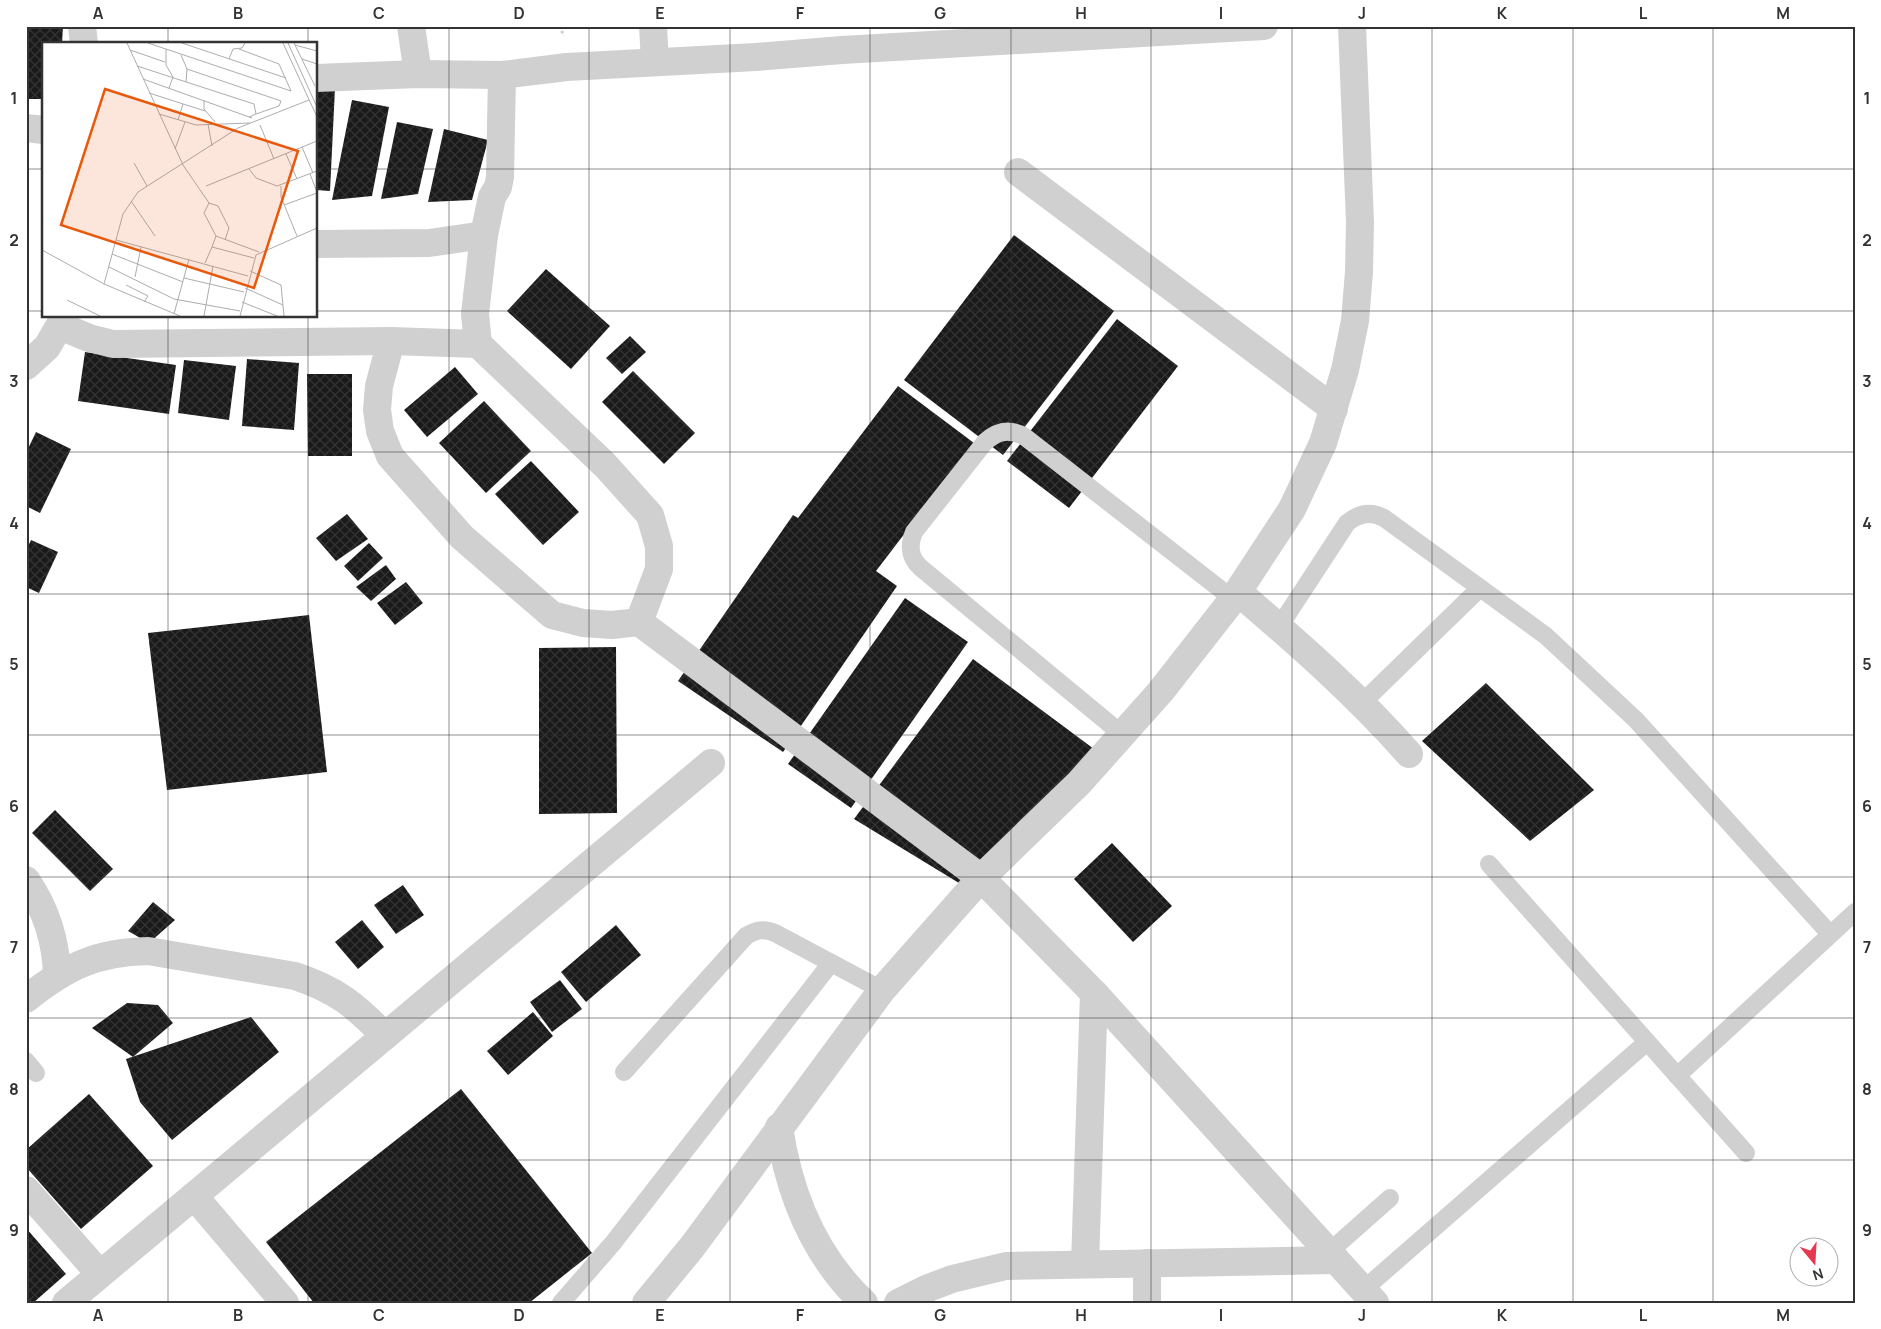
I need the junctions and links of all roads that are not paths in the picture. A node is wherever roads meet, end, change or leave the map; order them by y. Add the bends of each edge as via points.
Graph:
1 (82, 26) edge
2 (411, 26) edge
3 (653, 26) edge
4 (1264, 26) edge
5 (1352, 26) edge
6 (1108, 31) edge
7 (84, 42) edge
8 (655, 62) junction
9 (418, 74) junction
10 (502, 75) junction
11 (318, 78) edge
12 (26, 128) edge
13 (42, 130) edge
14 (1018, 172) dead end
15 (484, 235) junction
16 (318, 244) edge
17 (63, 321) edge
18 (391, 341) junction
19 (478, 344) junction
20 (26, 366) edge
21 (1334, 409) junction
22 (1480, 588) junction
23 (1235, 595) junction
24 (639, 622) junction
25 (1279, 627) junction
26 (1362, 703) junction
27 (1123, 735) junction
28 (1409, 754) dead end
29 (711, 763) dead end
30 (1489, 864) dead end
31 (981, 878) junction
32 (26, 880) edge
33 (1855, 912) edge
34 (1830, 934) junction
35 (832, 963) junction
36 (57, 975) junction
37 (882, 990) junction
38 (1094, 993) junction
39 (26, 999) edge
40 (384, 1036) junction
41 (1647, 1042) junction
42 (624, 1072) dead end
43 (1677, 1076) junction
44 (779, 1127) junction
45 (1746, 1153) dead end
46 (26, 1190) edge
47 (194, 1196) junction
48 (1390, 1198) dead end
49 (1333, 1256) junction
50 (1147, 1263) junction
51 (1085, 1264) junction
52 (100, 1274) junction
53 (1369, 1296) edge
54 (76, 1300) edge
55 (285, 1303) edge
56 (561, 1303) edge
57 (646, 1303) edge
58 (864, 1303) edge
59 (898, 1303) edge
60 (1147, 1303) edge

1 - 7 street
2 - 9 street
3 - 8 street
4 - 6 street
5 - 21 street via 1360,272 1355,321
6 - 8 street
8 - 10 street
9 - 10 street
9 - 11 street
10 - 15 street via 500,177 492,196
12 - 13 street
14 - 21 street
15 - 16 street via 429,243
15 - 19 street via 475,314
17 - 18 street via 89,338 113,344
17 - 20 street via 47,347
18 - 19 street
18 - 24 street via 379,386 377,410 380,432 390,456 462,537 552,616 583,623
19 - 24 street via 606,465 650,515 659,546 659,569
21 - 23 street via 1323,443 1292,509
22 - 25 lane via 1384,518 1365,514 1347,523
22 - 26 lane
22 - 34 lane via 1546,636 1636,720
23 - 25 street
23 - 27 street
23 - 27 lane via 1017,432 999,432 985,442 914,532 912,556 921,568
24 - 31 street
25 - 26 street
26 - 28 street
27 - 31 street via 1079,783
29 - 40 street
30 - 41 lane
31 - 37 street
31 - 38 street
32 - 36 street via 45,913 52,933
33 - 34 lane
34 - 43 lane
35 - 37 lane
35 - 42 lane via 768,930 752,932
35 - 56 lane via 619,1236
36 - 39 street
36 - 40 street via 101,957 148,951 296,976 330,990 361,1011
37 - 44 street
38 - 49 street
38 - 51 street
40 - 47 street
41 - 43 lane
41 - 53 lane
43 - 45 lane
44 - 57 street via 692,1247
44 - 58 street via 790,1181 810,1231 839,1276
46 - 52 street
47 - 52 street
47 - 55 street
48 - 49 lane
49 - 50 street
49 - 53 street
50 - 51 street
50 - 60 street
51 - 59 street via 1006,1266 952,1279
52 - 54 street

